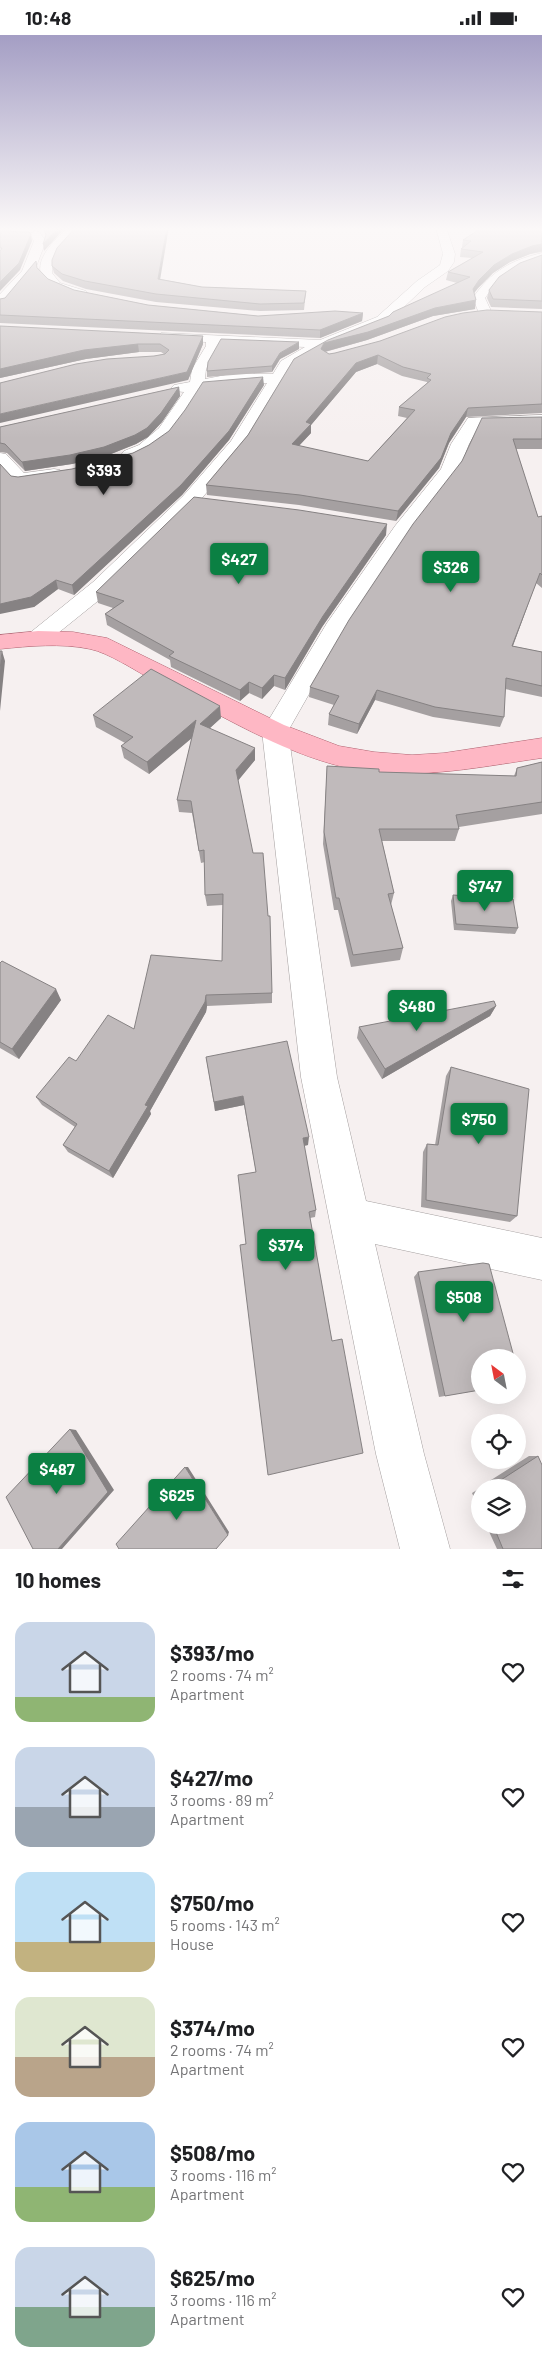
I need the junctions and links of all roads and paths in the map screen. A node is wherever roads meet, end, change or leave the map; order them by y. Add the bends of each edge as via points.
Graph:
1 (407, 298) edge
2 (479, 298) edge
3 (360, 313) edge
4 (485, 313) junction
5 (469, 315) edge
6 (501, 315) edge
7 (382, 320) junction
8 (155, 335) edge
9 (213, 338) junction
10 (322, 352) junction
11 (280, 375) junction
12 (196, 384) junction
13 (168, 391) edge
14 (542, 420) edge
15 (0, 459) edge
16 (115, 459) edge
17 (70, 470) edge
18 (190, 500) junction
19 (209, 503) edge
20 (39, 637) junction
21 (0, 642) edge
22 (275, 731) junction
23 (542, 747) edge
24 (350, 1218) junction
25 (542, 1259) edge
26 (425, 1549) edge

1 - 7 street
2 - 4 street
3 - 7 street
4 - 5 street
4 - 6 street
7 - 10 street
8 - 9 street
9 - 10 street
9 - 12 street via 213,346 199,369
10 - 11 street via 286,364
11 - 12 street
11 - 18 street via 238,444
12 - 13 street
12 - 16 street via 166,432 156,442
14 - 22 street via 474,421 460,444 450,471 393,528
15 - 17 street via 20,479
18 - 19 street
18 - 20 street via 101,587
20 - 21 main road
20 - 22 main road via 71,637 99,643
22 - 23 main road via 335,755 412,765
22 - 24 street via 319,1077
24 - 25 street
24 - 26 street via 400,1454

